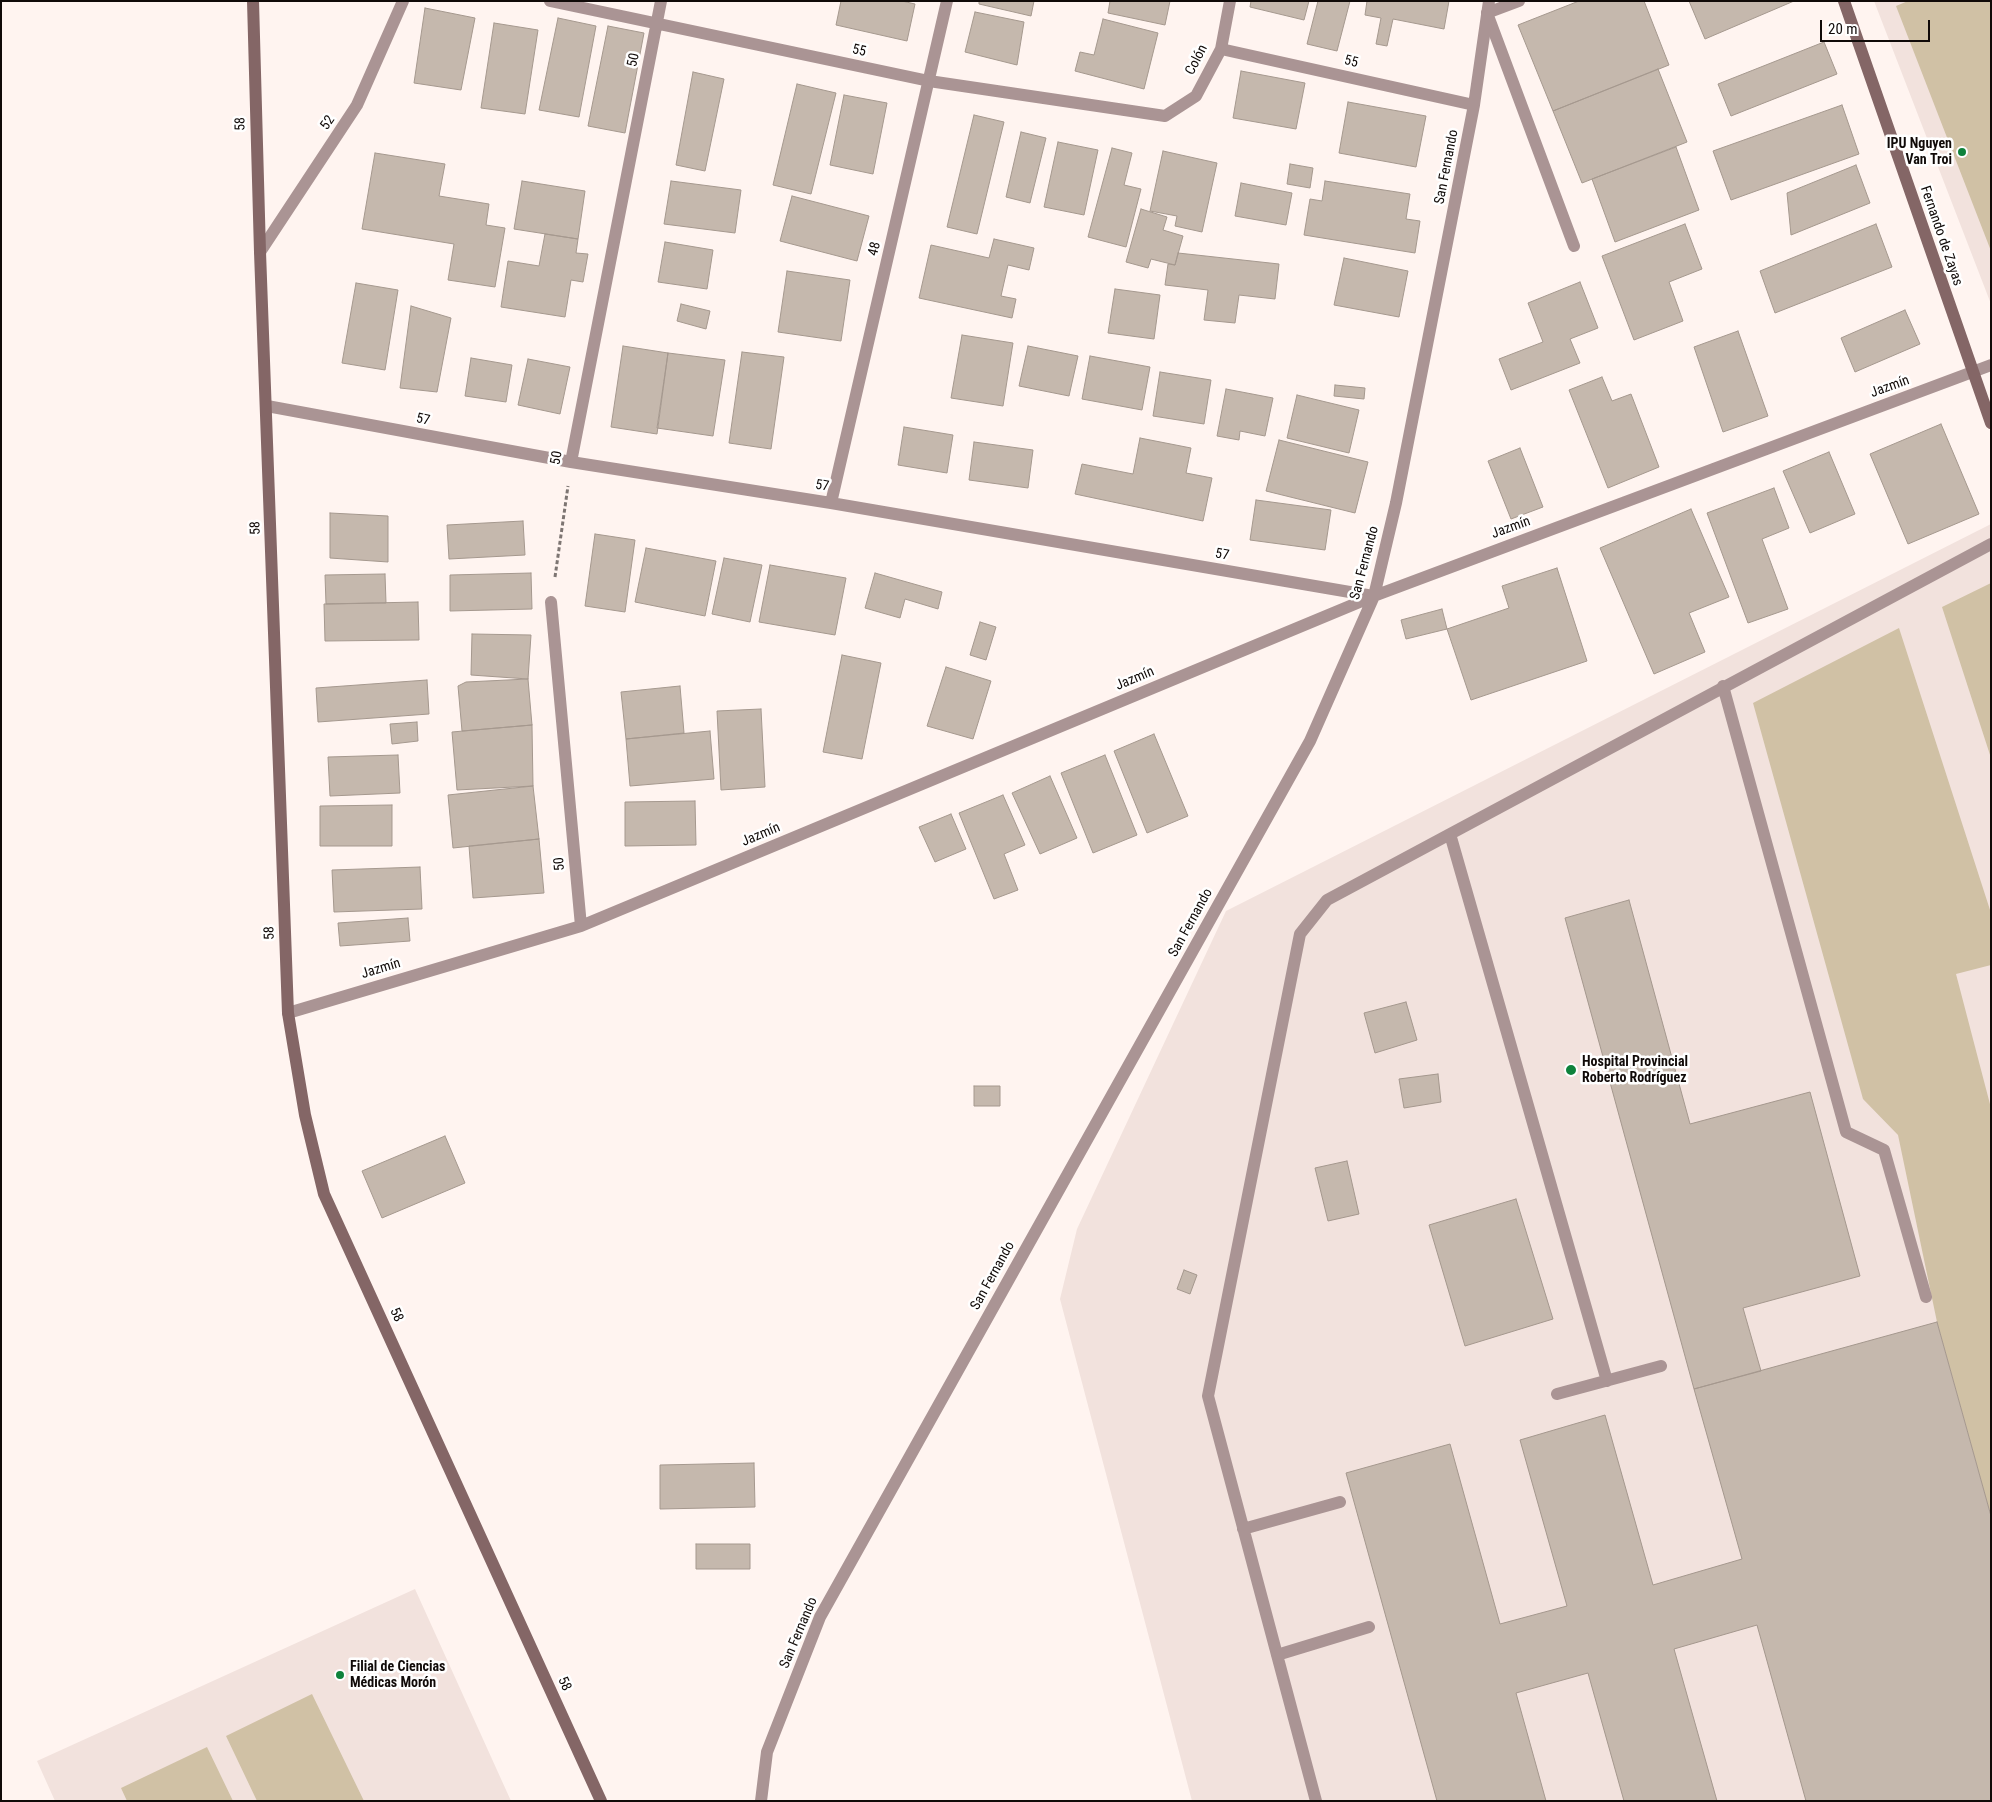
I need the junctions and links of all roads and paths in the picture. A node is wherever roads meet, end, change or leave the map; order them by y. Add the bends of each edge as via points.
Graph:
1 (253, 1) edge
2 (403, 1) edge
3 (550, 1) edge
4 (660, 1) edge
5 (947, 1) edge
6 (1230, 1) edge
7 (1519, 1) edge
8 (1844, 1) edge
9 (1488, 7) edge
10 (657, 23) junction
11 (1221, 49) junction
12 (929, 81) junction
13 (1474, 106) junction
14 (1165, 116) joint
15 (1574, 246) dead end
16 (260, 252) junction
17 (1991, 365) edge
18 (1972, 372) junction
19 (267, 406) junction
20 (1991, 423) edge
21 (571, 462) junction
22 (831, 503) junction
23 (1991, 544) edge
24 (1374, 596) junction
25 (551, 602) joint
26 (1723, 686) junction
27 (1450, 834) junction
28 (581, 926) junction
29 (288, 1012) junction
30 (1926, 1297) dead end
31 (1661, 1366) dead end
32 (1606, 1380) junction
33 (1557, 1394) dead end
34 (1340, 1502) dead end
35 (1243, 1530) junction
36 (1370, 1627) dead end
37 (1277, 1655) junction
38 (601, 1801) edge
39 (761, 1801) edge
40 (1316, 1801) edge

1 - 16 main road, 58
2 - 16 street, 52 via 357,105
3 - 10 street, 55
4 - 10 street, 50
5 - 12 street, 48
6 - 11 street, Colón
7 - 9 street
8 - 18 main road, Fernando de Zayas
9 - 13 street, San Fernando
9 - 15 street
10 - 12 street, 55
10 - 21 street, 50
11 - 13 street, 55
11 - 14 street, Colón via 1196,96
12 - 14 street, 55
12 - 22 street, 48
13 - 24 street, San Fernando via 1398,493
16 - 19 main road, 58
17 - 18 street, Jazmín
18 - 20 main road, Fernando de Zayas
18 - 24 street, Jazmín
19 - 21 street, 57
19 - 29 main road, 58
21 - 22 street, 57
21 - 25 path, 50
22 - 24 street, 57
23 - 26 street
24 - 28 street, Jazmín
24 - 39 street, San Fernando via 1310,742 820,1617 767,1752
25 - 28 street, 50
26 - 27 street
26 - 30 street via 1846,1132 1884,1150
27 - 32 street
27 - 35 street via 1327,900 1300,934 1208,1396
28 - 29 street, Jazmín
29 - 38 main road, 58 via 305,1115 324,1194
31 - 32 street
32 - 33 street
34 - 35 street
35 - 37 street
36 - 37 street
37 - 40 street

